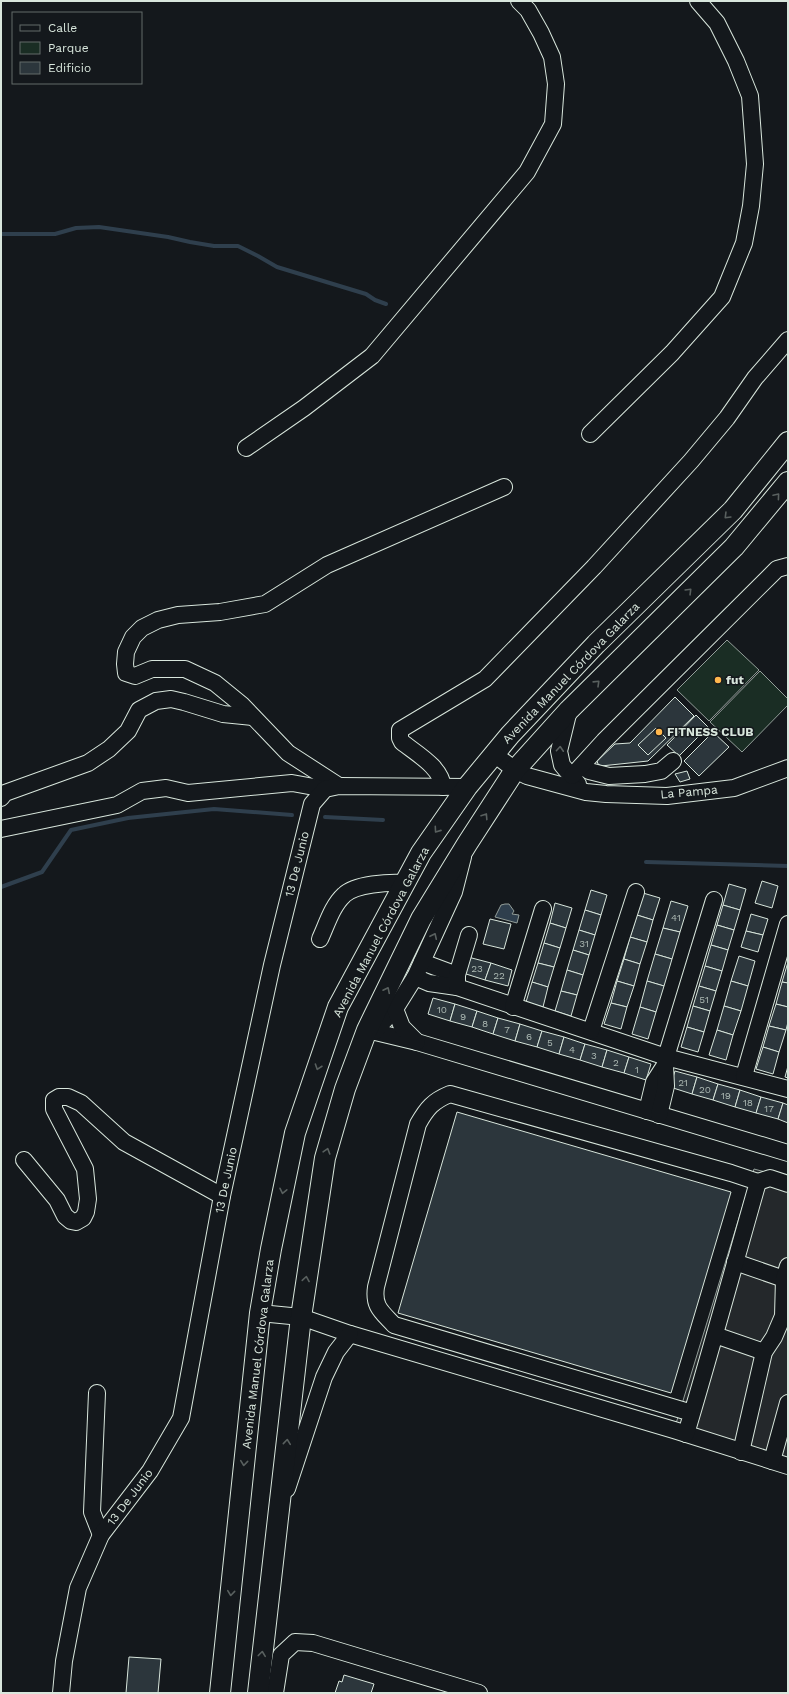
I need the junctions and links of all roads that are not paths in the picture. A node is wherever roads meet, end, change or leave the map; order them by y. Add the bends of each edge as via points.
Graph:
1 (519, 1) edge
2 (698, 1) edge
3 (788, 340) edge
4 (590, 434) dead end
5 (788, 442) edge
6 (246, 448) dead end
7 (788, 482) edge
8 (504, 487) dead end
9 (788, 566) edge
10 (624, 618) junction
11 (644, 637) junction
12 (569, 710) junction
13 (253, 717) junction
14 (494, 754) junction
15 (674, 761) dead end
16 (788, 768) edge
17 (515, 770) junction
18 (577, 771) junction
19 (645, 774) junction
20 (332, 787) junction
21 (443, 787) junction
22 (467, 787) junction
23 (586, 792) junction
24 (635, 795) junction
25 (1, 798) edge
26 (1, 827) edge
27 (467, 844) junction
28 (404, 883) junction
29 (636, 892) dead end
30 (714, 900) dead end
31 (543, 909) dead end
32 (788, 924) edge
33 (469, 935) dead end
34 (320, 938) dead end
35 (422, 962) junction
36 (415, 977) junction
37 (457, 981) junction
38 (514, 1007) junction
39 (395, 1009) junction
40 (371, 1031) junction
41 (591, 1031) junction
42 (416, 1042) junction
43 (666, 1061) junction
44 (744, 1076) junction
45 (788, 1089) edge
46 (653, 1113) junction
47 (788, 1153) edge
48 (24, 1160) dead end
49 (758, 1182) junction
50 (788, 1184) edge
51 (222, 1196) junction
52 (735, 1262) junction
53 (786, 1272) edge
54 (260, 1313) junction
55 (301, 1318) junction
56 (785, 1318) edge
57 (350, 1334) junction
58 (715, 1335) junction
59 (764, 1352) junction
60 (97, 1393) dead end
61 (788, 1403) edge
62 (692, 1413) junction
63 (686, 1434) junction
64 (741, 1452) junction
65 (772, 1461) junction
66 (788, 1466) edge
67 (278, 1517) junction
68 (101, 1534) junction
69 (61, 1693) edge
70 (220, 1693) edge
71 (258, 1693) edge
72 (275, 1693) edge
73 (479, 1693) edge

1 - 6 street via 528,10 552,57 556,84 553,124 527,172 372,356
2 - 4 street via 717,23 750,96 755,164 744,243 722,297 672,353
3 - 21 street via 691,461 594,567 485,678 400,730 402,742 438,773
5 -> 10 main road, Avenida Manuel Córdova Galarza via 733,510
11 -> 7 main road, Avenida Manuel Córdova Galarza via 734,547
8 - 13 street via 327,566 265,604 220,612 178,615 158,620 142,628 133,637 126,652 126,673 135,676 152,669 185,669 215,683
9 - 18 street via 777,569
10 - 11 main road
10 - 14 main road, Avenida Manuel Córdova Galarza via 596,644
12 -> 11 main road, Avenida Manuel Córdova Galarza
12 - 17 main road, Avenida Manuel Córdova Galarza
18 -> 12 street via 562,765 559,751
13 - 20 street via 288,753
13 - 25 street via 224,714 171,699 156,701 139,710 128,731 109,749 88,763 5,793
14 - 17 street, La Pampa
14 - 22 main road, Avenida Manuel Córdova Galarza
15 - 19 street via 661,771
16 - 24 street, La Pampa via 734,788 667,796
17 - 23 street, La Pampa
27 -> 17 main road, Avenida Manuel Córdova Galarza
18 - 19 street via 609,776
18 - 23 street
19 - 24 street
20 - 21 street
20 - 26 street via 292,783 188,793 166,788 142,791 117,806
20 - 51 street, 13 De Junio via 312,804 272,965
21 - 22 street
22 -> 28 main road, Avenida Manuel Córdova Galarza via 421,853
23 - 24 street, La Pampa
35 -> 27 street via 454,892
40 -> 27 main road, Avenida Manuel Córdova Galarza via 421,919
28 - 34 street via 363,887 345,894 336,905
28 -> 54 main road, Avenida Manuel Córdova Galarza via 338,1007 295,1133
29 - 41 street
30 - 43 street
31 - 38 street
32 - 44 street
33 - 37 street
35 - 36 street
35 - 37 street
36 - 37 street via 429,983
36 - 39 street
37 - 38 street
38 - 41 street
39 - 40 street
39 - 42 street via 402,1027
40 - 42 street
55 -> 40 main road, Avenida Manuel Córdova Galarza via 325,1158 345,1089
41 - 43 street
42 - 46 street
43 - 44 street
43 - 46 street via 654,1082
44 - 45 street
46 - 47 street
48 - 51 street via 57,1200 65,1216 76,1222 83,1218 88,1199 85,1169 54,1109 54,1100 68,1097 81,1103 124,1142
49 - 50 street via 770,1178
49 - 52 street
49 - 62 street via 450,1094 437,1099 425,1111 418,1124 375,1296 378,1308 394,1326
51 - 68 street, 13 De Junio via 181,1418 150,1471
52 - 53 street
52 - 58 street
53 - 56 street
54 - 55 street
54 -> 70 main road, Avenida Manuel Córdova Galarza
55 - 57 street
67 -> 55 main road, Avenida Manuel Córdova Galarza
56 - 59 street
57 - 63 street
57 - 67 street via 336,1352 324,1377
58 - 59 street
58 - 62 street
59 - 64 street
60 - 68 street via 92,1512
61 - 65 street
62 - 63 street
63 - 64 street
64 - 65 street
65 - 66 street
71 -> 67 main road, Avenida Manuel Córdova Galarza
68 - 69 street, 13 De Junio via 78,1588 64,1661
72 - 73 street via 281,1655 295,1642 313,1643

